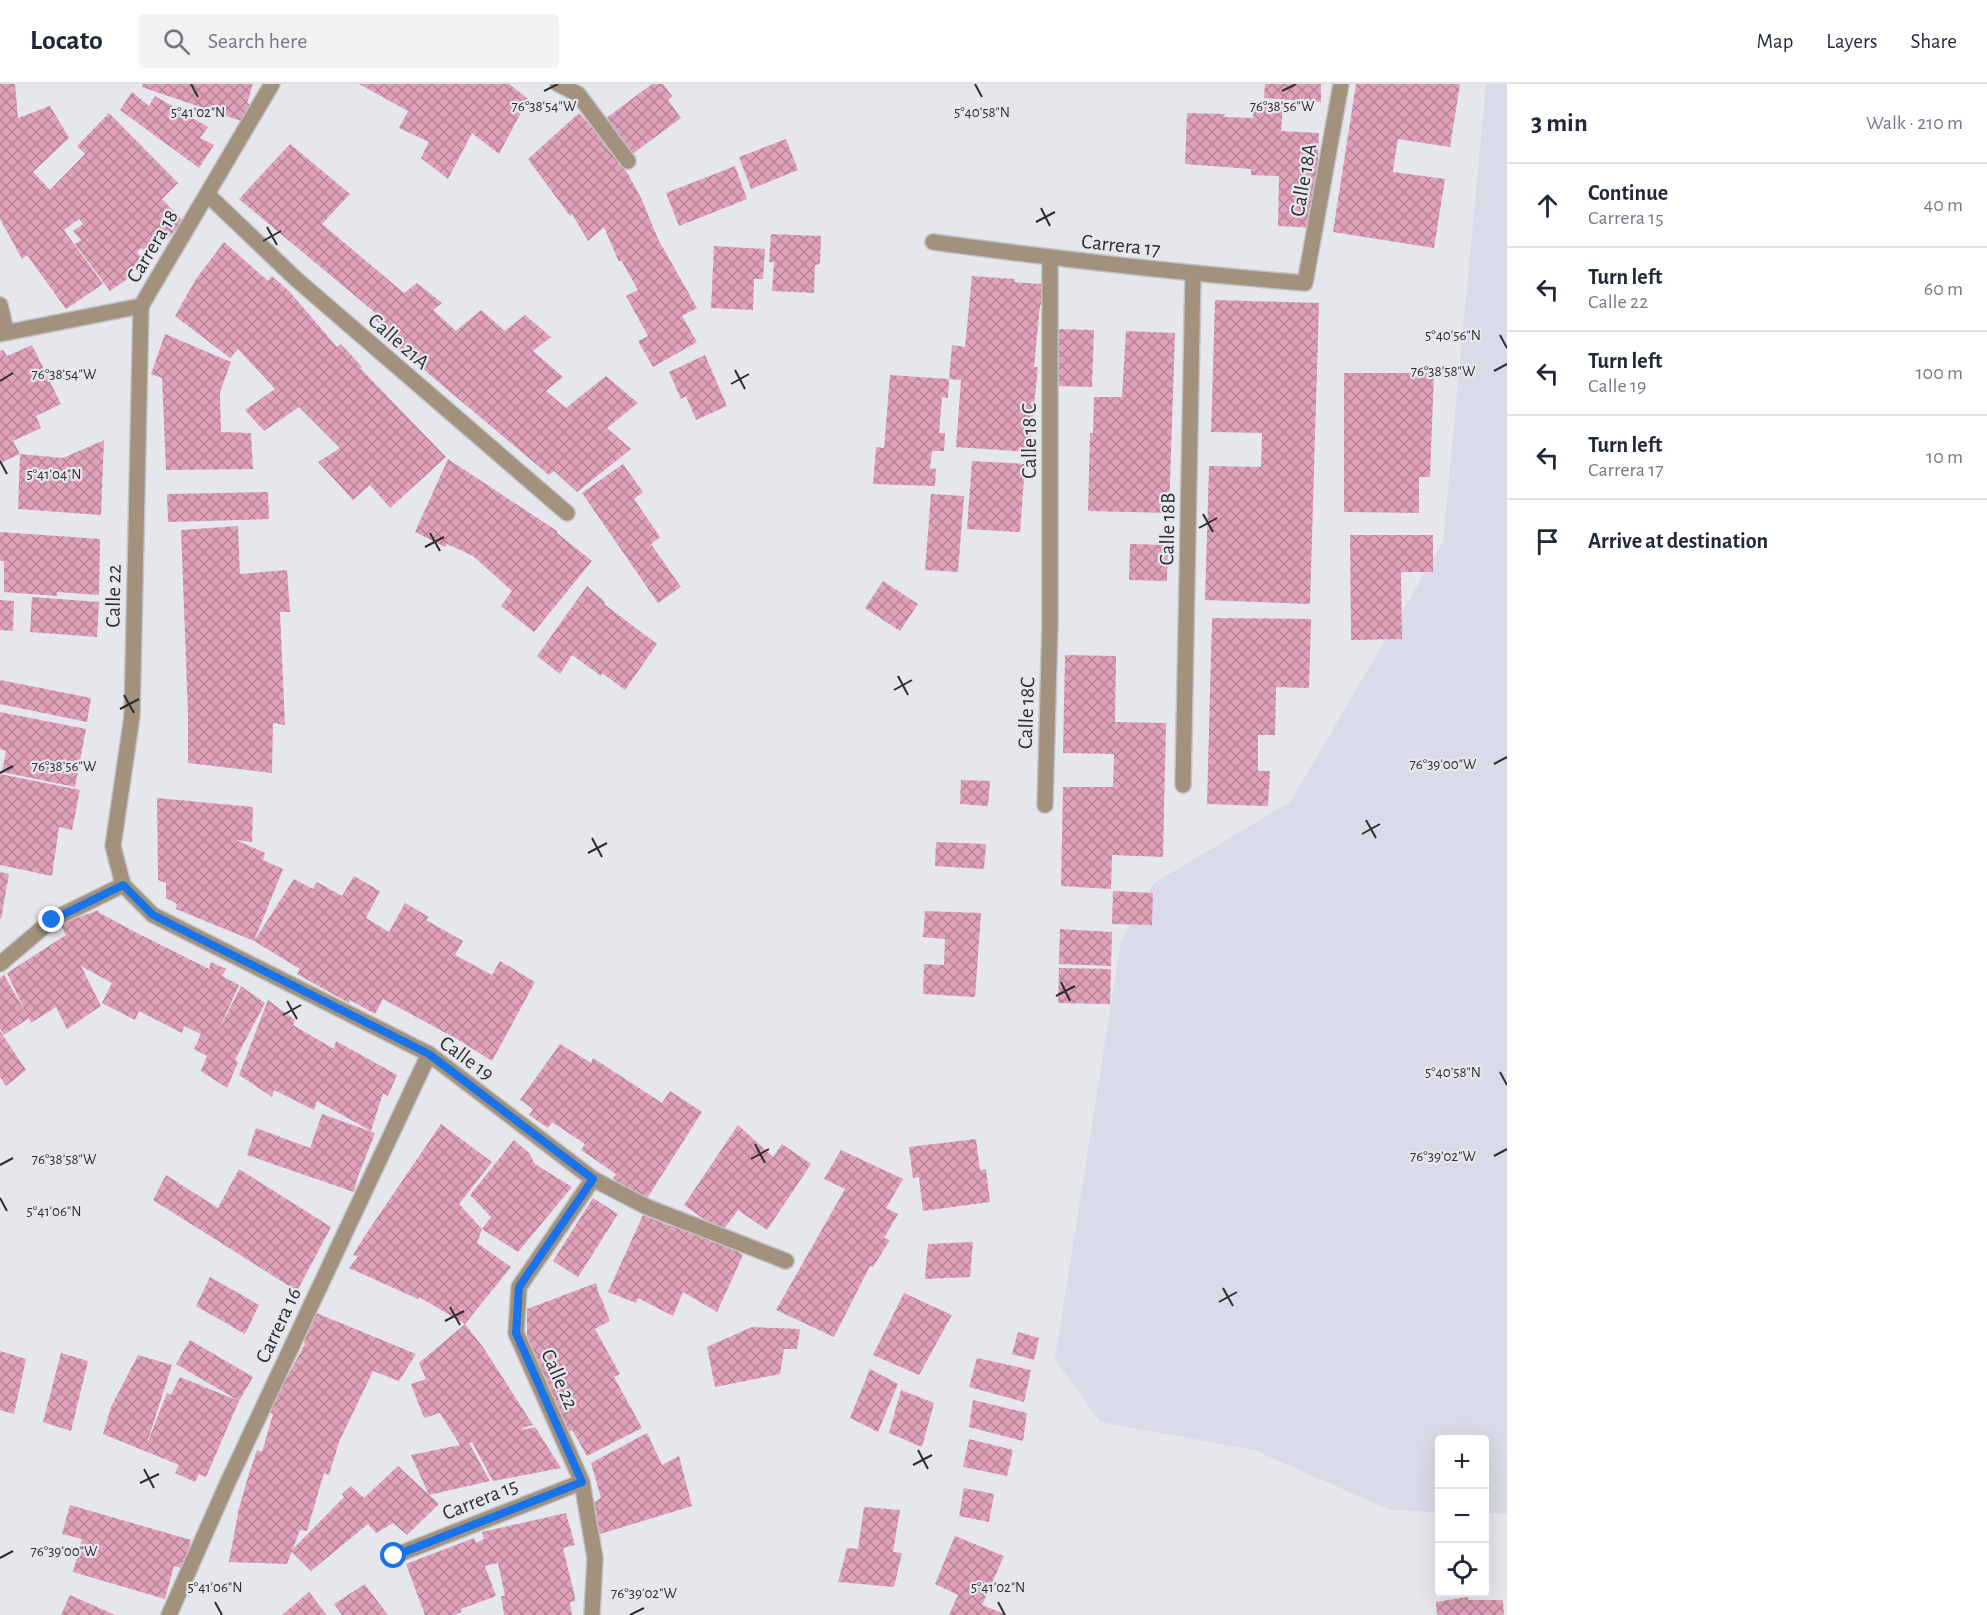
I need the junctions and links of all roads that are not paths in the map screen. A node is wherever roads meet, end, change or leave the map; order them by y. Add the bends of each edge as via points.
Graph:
1 (272, 84) edge
2 (558, 84) edge
3 (1341, 84) edge
4 (628, 161) dead end
5 (208, 195) junction
6 (933, 242) dead end
7 (1050, 258) junction
8 (1193, 274) junction
9 (1305, 283) joint
10 (0, 304) edge
11 (141, 306) junction
12 (3, 332) edge
13 (567, 513) dead end
14 (1050, 624) joint
15 (1183, 785) dead end
16 (1045, 805) dead end
17 (123, 885) junction
18 (0, 964) edge
19 (429, 1054) junction
20 (593, 1179) junction
21 (786, 1261) dead end
22 (582, 1482) junction
23 (394, 1556) dead end
24 (169, 1615) edge
25 (592, 1615) edge

1 - 5 street, Carrera 18
2 - 4 street via 578,94
3 - 9 street, Calle 18A
5 - 11 street, Carrera 18
5 - 13 street, Calle 21A via 296,279
6 - 7 street, Carrera 17
7 - 8 street, Carrera 17
7 - 14 street, Calle 18 C
8 - 9 street, Carrera 17
8 - 15 street, Calle 18B
10 - 12 street
11 - 12 street, Carrera 18
11 - 17 street, Calle 22 via 132,716 114,846
14 - 16 street, Calle 18C
17 - 18 street via 52,920
17 - 19 street, Calle 19 via 153,915
19 - 20 street, Calle 19
19 - 24 street, Carrera 16
20 - 21 street, Calle 19 via 647,1208
20 - 22 street, Calle 22 via 519,1287 516,1333
22 - 23 street, Carrera 15
22 - 25 street, Calle 22 via 595,1558

